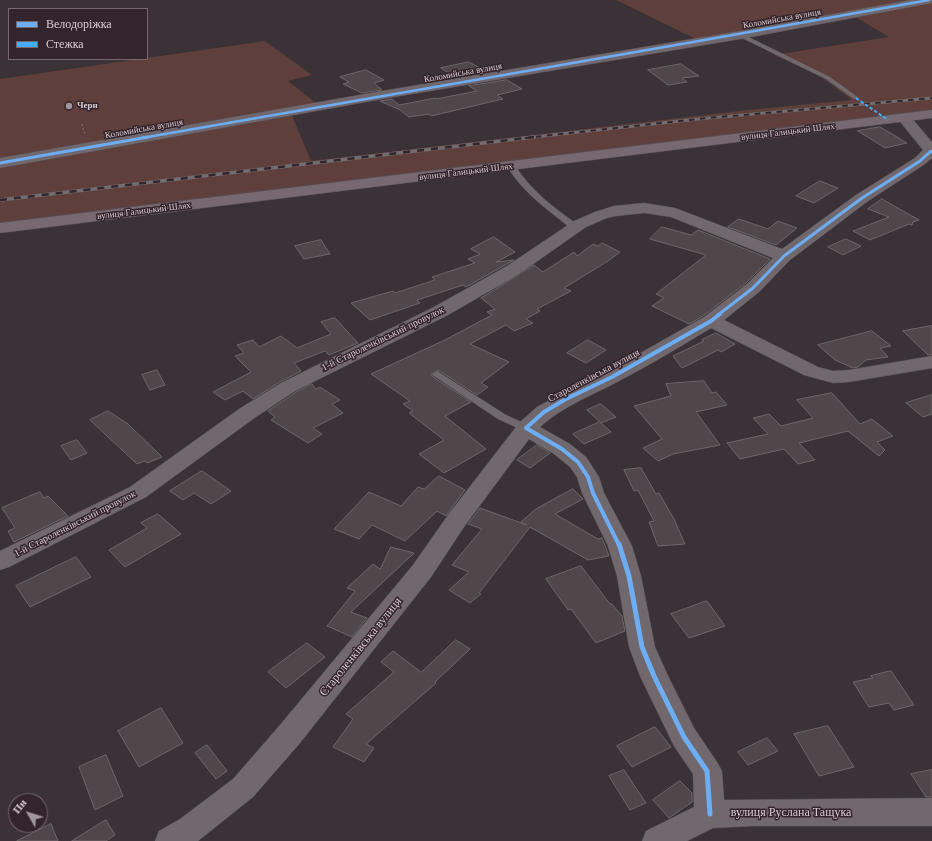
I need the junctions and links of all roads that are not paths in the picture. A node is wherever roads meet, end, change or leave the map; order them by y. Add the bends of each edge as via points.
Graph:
1 (929, 0) edge
2 (740, 35) junction
3 (856, 98) dead end
4 (932, 114) edge
5 (904, 118) junction
6 (932, 151) edge
7 (0, 163) edge
8 (511, 166) junction
9 (575, 227) junction
10 (0, 228) edge
11 (784, 256) junction
12 (711, 321) junction
13 (932, 362) edge
14 (437, 374) dead end
15 (526, 428) junction
16 (0, 561) edge
17 (932, 812) edge
18 (710, 814) junction
19 (170, 841) edge
20 (658, 841) edge

1 - 2 street, Коломийська вулиця
2 - 3 lane via 828,78
2 - 7 street, Коломийська вулиця
4 - 5 highway, вулиця Галицький Шлях
5 - 6 street
5 - 8 highway, вулиця Галицький Шлях
6 - 11 street, Староленківська вулиця via 862,198
8 - 9 lane via 527,188
8 - 10 highway, вулиця Галицький Шлях
9 - 11 street, 1-й Староленківський провулок via 601,214 614,211 659,209
9 - 16 street, 1-й Староленківський провулок via 513,270 441,311 288,386 138,492
11 - 12 street, Староленківська вулиця via 753,288
12 - 13 street via 822,375 849,376
12 - 15 street, Староленківська вулиця via 612,377 566,398
14 - 15 lane via 502,417
15 - 18 street via 562,448 578,462 588,476 593,493 620,546 642,647 684,738 707,772
15 - 19 street, Староленківська вулиця via 422,571 290,734 243,788 191,829
17 - 18 street, вулиця Руслана Тащука
18 - 20 street, вулиця Руслана Тащука

